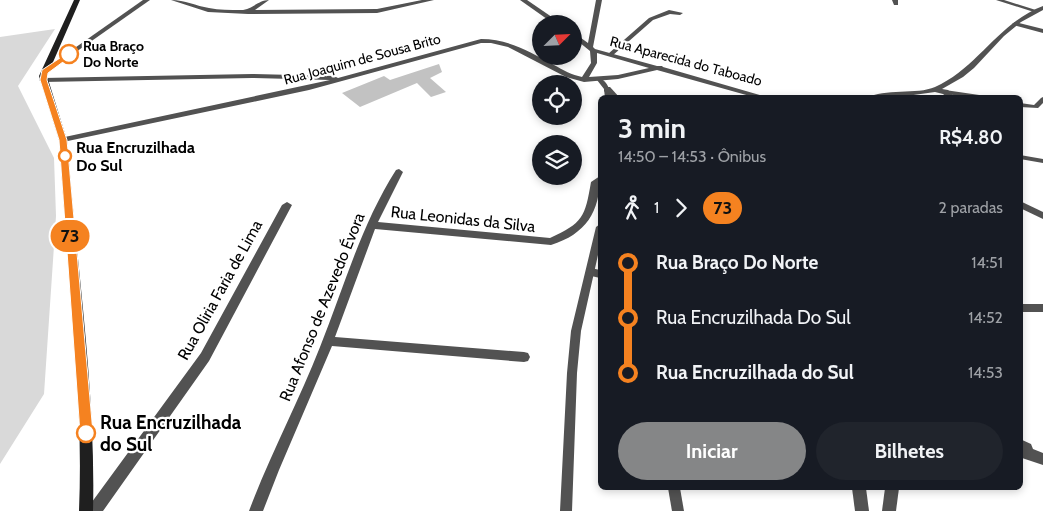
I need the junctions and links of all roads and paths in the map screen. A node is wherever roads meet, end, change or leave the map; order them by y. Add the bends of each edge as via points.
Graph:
1 (77, 0) edge
2 (147, 0) edge
3 (174, 0) edge
4 (266, 0) edge
5 (431, 0) edge
6 (523, 0) edge
7 (600, 0) edge
8 (999, 0) edge
9 (1041, 9) edge
10 (248, 12) junction
11 (680, 13) dead end
12 (546, 15) edge
13 (1015, 24) junction
14 (1043, 31) edge
15 (582, 41) edge
16 (592, 49) junction
17 (610, 54) junction
18 (660, 67) junction
19 (44, 76) junction
20 (342, 79) junction
21 (584, 80) junction
22 (600, 80) junction
23 (607, 89) junction
24 (935, 90) junction
25 (945, 92) junction
26 (608, 95) edge
27 (614, 95) edge
28 (757, 95) edge
29 (894, 95) edge
30 (949, 95) edge
31 (966, 95) edge
32 (1043, 99) edge
33 (1023, 105) edge
34 (63, 140) junction
35 (1023, 158) edge
36 (1043, 161) edge
37 (399, 172) dead end
38 (598, 180) edge
39 (287, 205) dead end
40 (1023, 206) edge
41 (1043, 216) edge
42 (371, 224) junction
43 (598, 245) edge
44 (595, 273) edge
45 (1023, 308) edge
46 (1043, 308) edge
47 (328, 341) junction
48 (524, 357) dead end
49 (1023, 446) edge
50 (1043, 459) edge
51 (674, 490) edge
52 (859, 490) edge
53 (892, 490) edge
54 (86, 511) edge
55 (94, 511) edge
56 (256, 511) edge
57 (566, 511) edge
58 (678, 511) edge
59 (862, 511) edge
60 (889, 511) edge

1 - 19 street
2 - 19 street
3 - 10 street via 208,10
4 - 10 street
5 - 10 street via 377,12
6 - 12 street
7 - 16 street
8 - 9 lane
9 - 13 street
11 - 17 lane via 668,12 651,19
13 - 14 lane
13 - 24 street via 972,67
15 - 16 street, Rua Aparecida do Taboado
16 - 17 street, Rua Aparecida do Taboado
16 - 21 street via 594,62
17 - 18 street, Rua Aparecida do Taboado
18 - 22 street, Rua Joaquim de Sousa Brito
18 - 28 street, Rua Aparecida do Taboado
19 - 20 street
19 - 34 street
20 - 21 street, Rua Joaquim de Sousa Brito via 488,40 508,43 571,77
20 - 34 street, Rua Joaquim de Sousa Brito
21 - 22 street, Rua Joaquim de Sousa Brito
22 - 23 lane
23 - 26 lane
23 - 27 street
24 - 25 street
24 - 29 street
25 - 30 street
25 - 31 lane
32 - 33 lane via 1036,107
34 - 54 street via 86,411
35 - 36 lane
37 - 42 street, Rua Afonso de Azevedo Évora
38 - 42 street, Rua Leonidas da Silva via 585,222 551,242
39 - 55 street, Rua Oliria Faria de Lima via 204,357
40 - 41 street
42 - 47 street, Rua Afonso de Azevedo Évora
43 - 44 lane
44 - 57 lane via 576,331
45 - 46 street
47 - 48 street
47 - 56 street, Rua Afonso de Azevedo Évora via 271,469
49 - 50 street via 1028,453
51 - 58 lane
52 - 59 street
53 - 60 street

